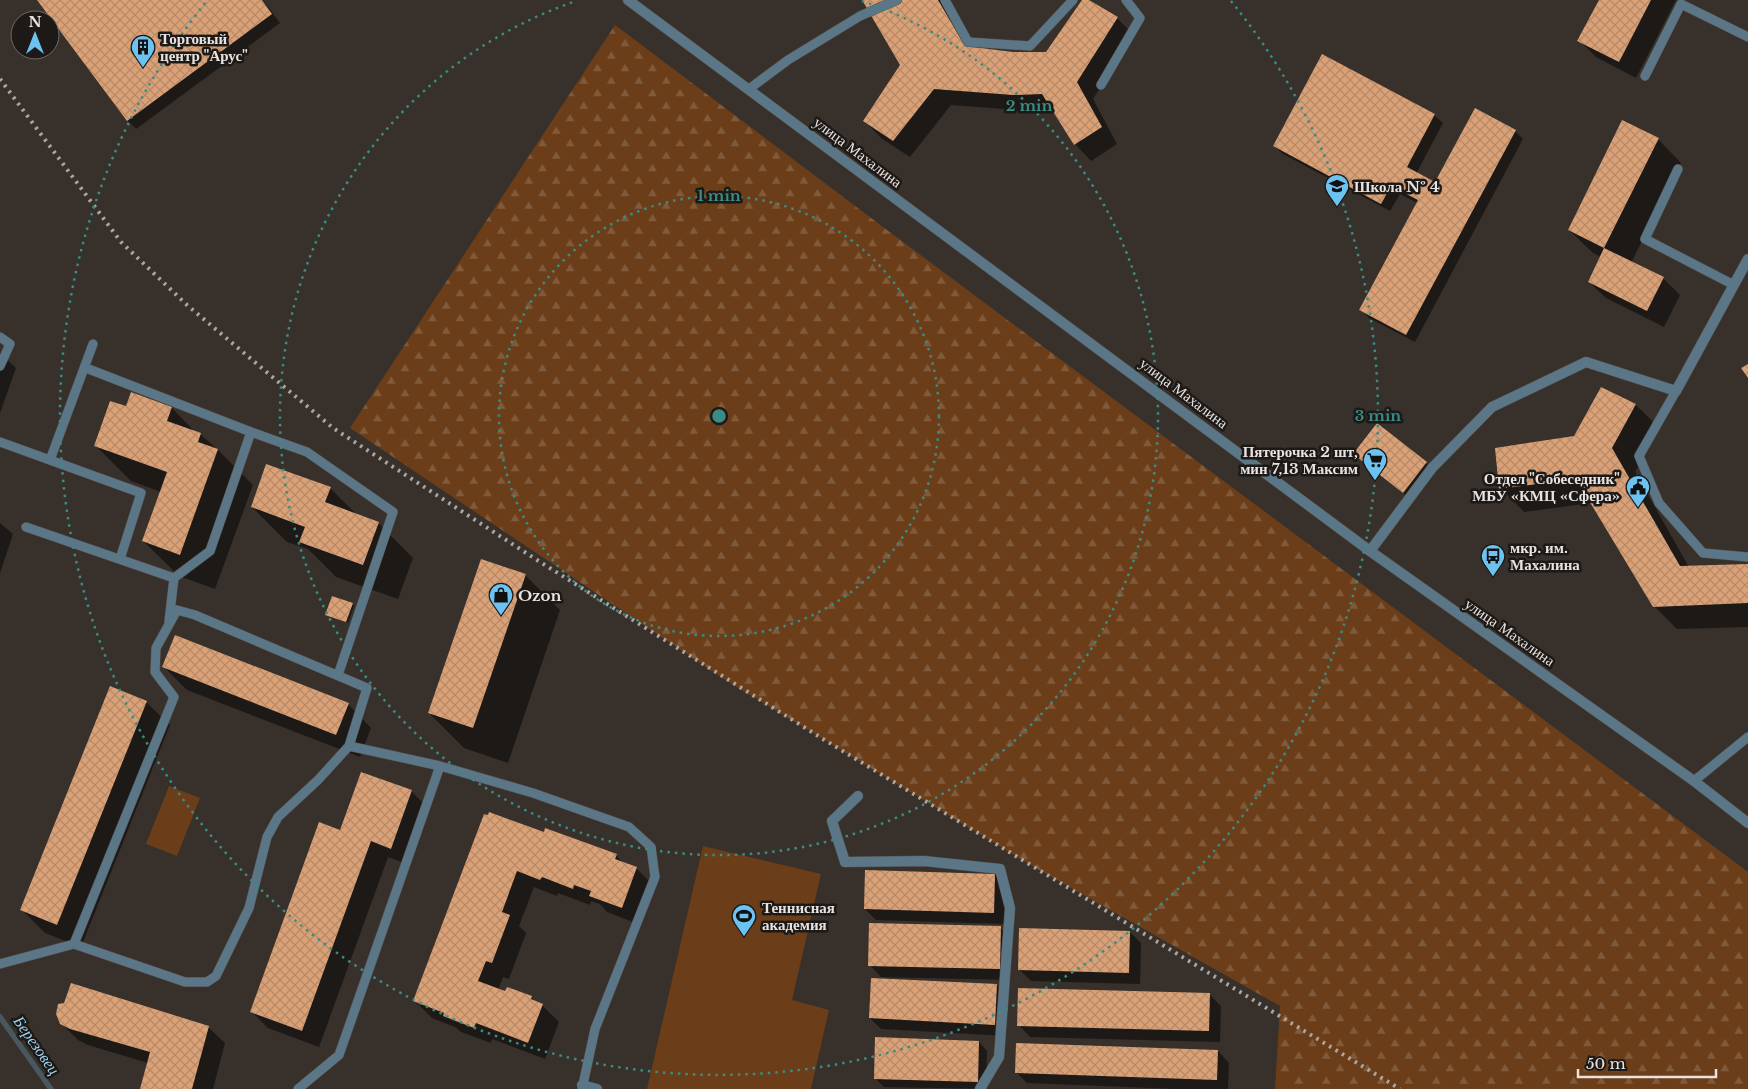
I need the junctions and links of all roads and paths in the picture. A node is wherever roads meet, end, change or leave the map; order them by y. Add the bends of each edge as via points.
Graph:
1 (628, 0) edge
2 (897, 0) edge
3 (945, 0) edge
4 (1073, 0) edge
5 (1126, 0) edge
6 (1748, 37) edge
7 (1645, 76) dead end
8 (1101, 85) dead end
9 (749, 89) junction
10 (1678, 169) dead end
11 (1748, 260) edge
12 (1734, 284) junction
13 (0, 337) edge
14 (93, 344) dead end
15 (0, 366) edge
16 (86, 368) junction
17 (1676, 392) junction
18 (251, 432) junction
19 (0, 442) edge
20 (50, 460) junction
21 (26, 527) dead end
22 (1370, 551) junction
23 (1748, 557) edge
24 (120, 559) junction
25 (174, 578) junction
26 (169, 624) junction
27 (338, 675) junction
28 (1748, 737) edge
29 (349, 746) junction
30 (440, 766) junction
31 (1694, 781) junction
32 (858, 796) dead end
33 (1748, 823) edge
34 (74, 944) junction
35 (0, 964) edge
36 (582, 1087) edge
37 (298, 1089) edge
38 (597, 1089) edge
39 (980, 1089) edge

1 - 9 street, улица Махалина
2 - 9 lane via 860,16 788,60
3 - 4 lane via 968,42 1030,46
5 - 8 lane via 1140,18
6 - 7 lane via 1681,4
9 - 22 street, улица Махалина
10 - 12 lane via 1645,239
11 - 12 street
12 - 17 street
13 - 15 lane via 10,344
14 - 16 lane
16 - 18 lane
16 - 20 lane
17 - 22 street via 1586,362 1492,407 1432,468
17 - 23 lane via 1639,456 1659,503 1703,553
18 - 25 lane via 210,551
18 - 27 lane via 307,452 393,512
19 - 20 lane
20 - 24 lane via 141,493
21 - 24 lane
22 - 31 street, улица Махалина
24 - 25 lane
25 - 26 lane
26 - 27 lane via 178,610 195,614
26 - 34 lane via 156,648 155,672 174,697
27 - 29 lane via 368,688
28 - 31 lane
29 - 30 lane
29 - 34 lane via 278,817 266,837 249,908 216,976 207,982 185,982
30 - 36 lane via 533,793 629,827 652,847 654,877 595,1028
30 - 37 lane via 339,1055
31 - 33 street, улица Махалина
32 - 39 street via 832,821 845,862 924,861 1000,869 1010,908 999,1057
34 - 35 lane
36 - 38 street

